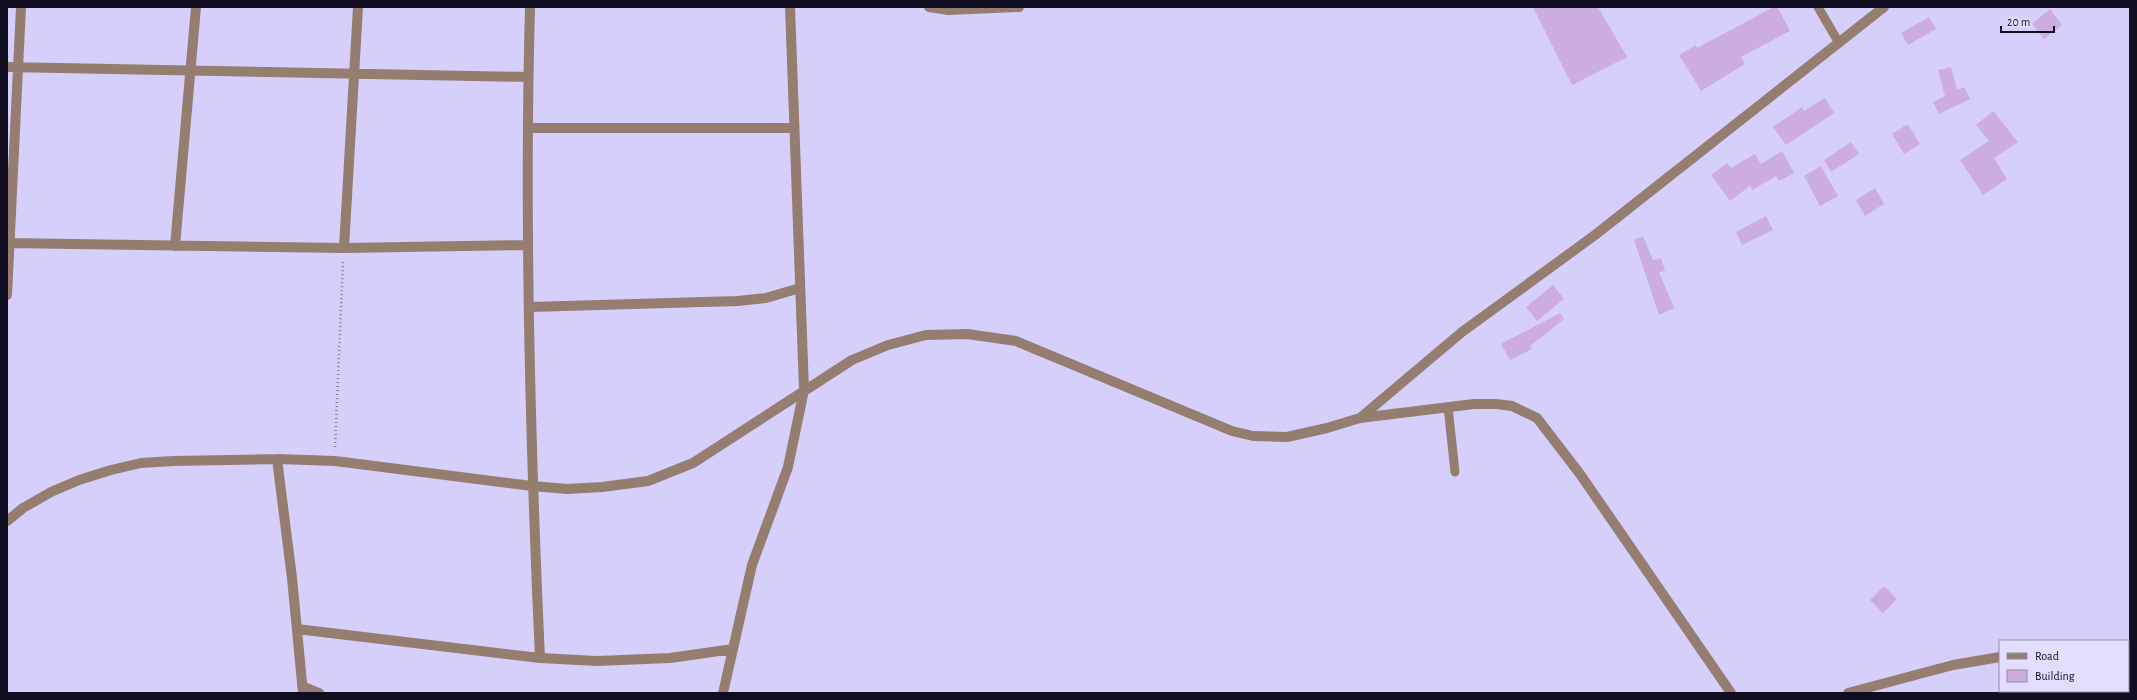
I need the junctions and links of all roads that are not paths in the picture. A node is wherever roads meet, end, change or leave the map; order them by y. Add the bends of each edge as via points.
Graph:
1 (21, 7) edge
2 (196, 7) edge
3 (358, 7) edge
4 (530, 7) edge
5 (790, 7) edge
6 (929, 7) edge
7 (1018, 7) edge
8 (1818, 7) edge
9 (1884, 7) edge
10 (1839, 43) junction
11 (7, 67) edge
12 (18, 67) junction
13 (191, 72) junction
14 (354, 74) junction
15 (528, 77) junction
16 (529, 128) junction
17 (794, 128) junction
18 (8, 243) edge
19 (527, 245) junction
20 (175, 246) junction
21 (344, 248) junction
22 (800, 288) junction
23 (7, 295) edge
24 (530, 307) junction
25 (804, 390) junction
26 (1448, 407) junction
27 (1360, 418) junction
28 (277, 459) junction
29 (1455, 472) dead end
30 (532, 486) junction
31 (7, 521) edge
32 (297, 629) junction
33 (733, 649) junction
34 (1999, 657) edge
35 (540, 658) junction
36 (303, 689) edge
37 (319, 693) edge
38 (723, 693) edge
39 (1731, 693) edge
40 (1848, 693) edge

1 - 12 street
2 - 13 street
3 - 14 street
4 - 15 street
5 - 17 street
6 - 7 street via 948,10
8 - 10 lane
9 - 10 street
10 - 27 street via 1595,235 1462,332
11 - 12 street
12 - 13 street
12 - 18 street
13 - 14 street
13 - 20 street
14 - 15 street
14 - 21 street
15 - 16 street
16 - 17 street
16 - 19 street
17 - 22 street
18 - 20 street
18 - 23 street
19 - 21 street
19 - 24 street
20 - 21 street
22 - 24 street via 766,298 738,301
22 - 25 street
24 - 30 street
25 - 27 street via 852,360 888,345 926,335 967,334 1016,341 1232,430 1253,436 1272,438 1302,435
25 - 30 street via 693,463 672,473 648,481 602,487
25 - 33 street via 788,467 752,565
26 - 27 street
26 - 29 lane
26 - 39 street via 1474,404 1512,406 1537,418 1580,474
28 - 30 street via 335,461
28 - 31 street via 141,463 111,470 52,492 23,508
28 - 32 street
30 - 35 street
32 - 35 street
32 - 36 street
33 - 35 street via 670,658 597,661
33 - 38 street
34 - 40 street via 1952,666
36 - 37 street

